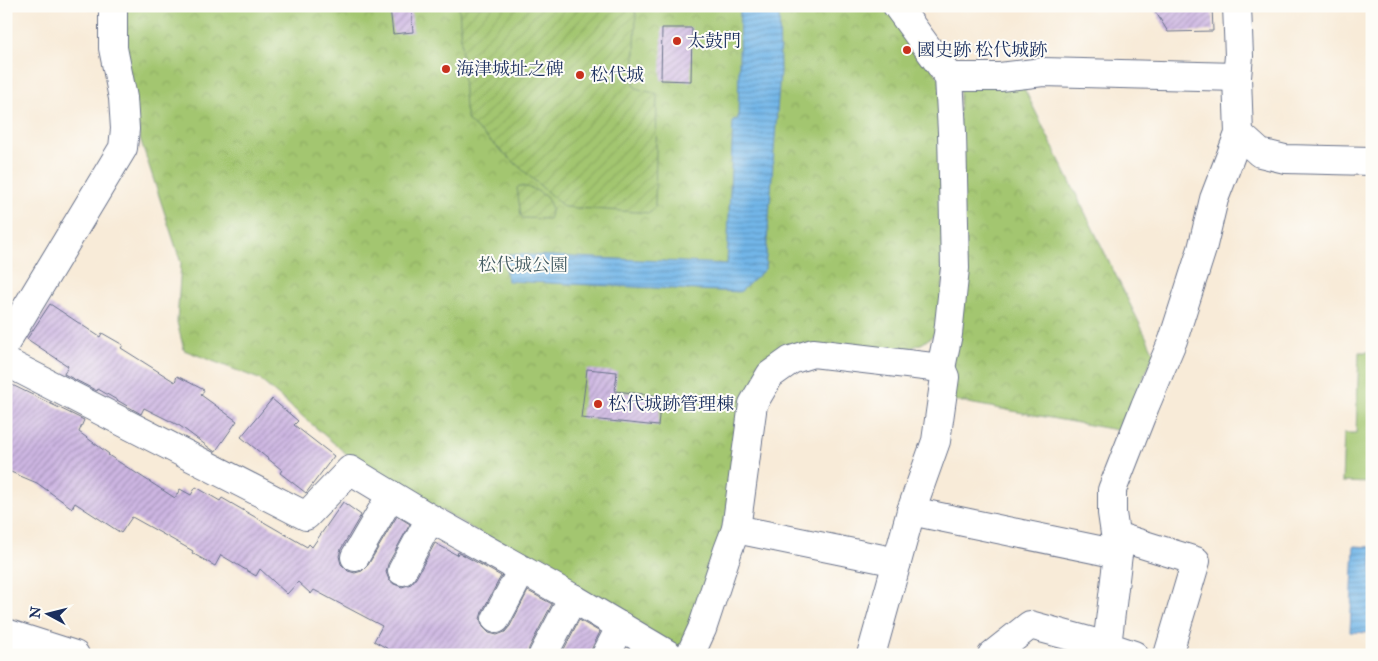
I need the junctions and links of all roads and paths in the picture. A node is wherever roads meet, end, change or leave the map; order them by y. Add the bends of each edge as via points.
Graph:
1 (113, 6) edge
2 (897, 6) edge
3 (1237, 6) edge
4 (949, 77) junction
5 (1237, 77) junction
6 (1239, 134) junction
7 (1372, 161) edge
8 (6, 342) edge
9 (6, 362) edge
10 (941, 368) junction
11 (391, 495) junction
12 (911, 511) junction
13 (430, 519) junction
14 (736, 529) junction
15 (1117, 545) junction
16 (355, 557) dead end
17 (897, 562) junction
18 (522, 570) junction
19 (402, 571) dead end
20 (573, 598) junction
21 (496, 618) dead end
22 (621, 626) junction
23 (6, 633) edge
24 (1107, 646) junction
25 (75, 655) edge
26 (543, 655) edge
27 (606, 655) edge
28 (669, 655) edge
29 (690, 655) edge
30 (871, 655) edge
31 (992, 655) edge
32 (1134, 655) edge
33 (1168, 655) edge

1 - 8 street via 113,48 123,98 123,148
2 - 4 street
3 - 5 street
4 - 5 street via 1000,77 1042,72
4 - 10 street via 955,268
5 - 6 street
6 - 7 street via 1260,153 1285,159
6 - 15 street via 1214,199 1173,340 1112,490
9 - 11 street via 306,516 350,470
10 - 12 street via 945,377 936,441
10 - 14 street via 813,354 791,360 770,375 753,404
11 - 13 street
11 - 16 street
12 - 15 street
12 - 17 street
13 - 18 street
13 - 19 street
14 - 17 street
14 - 29 street
15 - 24 street
15 - 33 street via 1196,561
17 - 30 street
18 - 20 street
18 - 21 street
20 - 22 street
20 - 26 street
22 - 27 street
22 - 28 street
23 - 25 street
24 - 31 street via 1030,625
24 - 32 street

